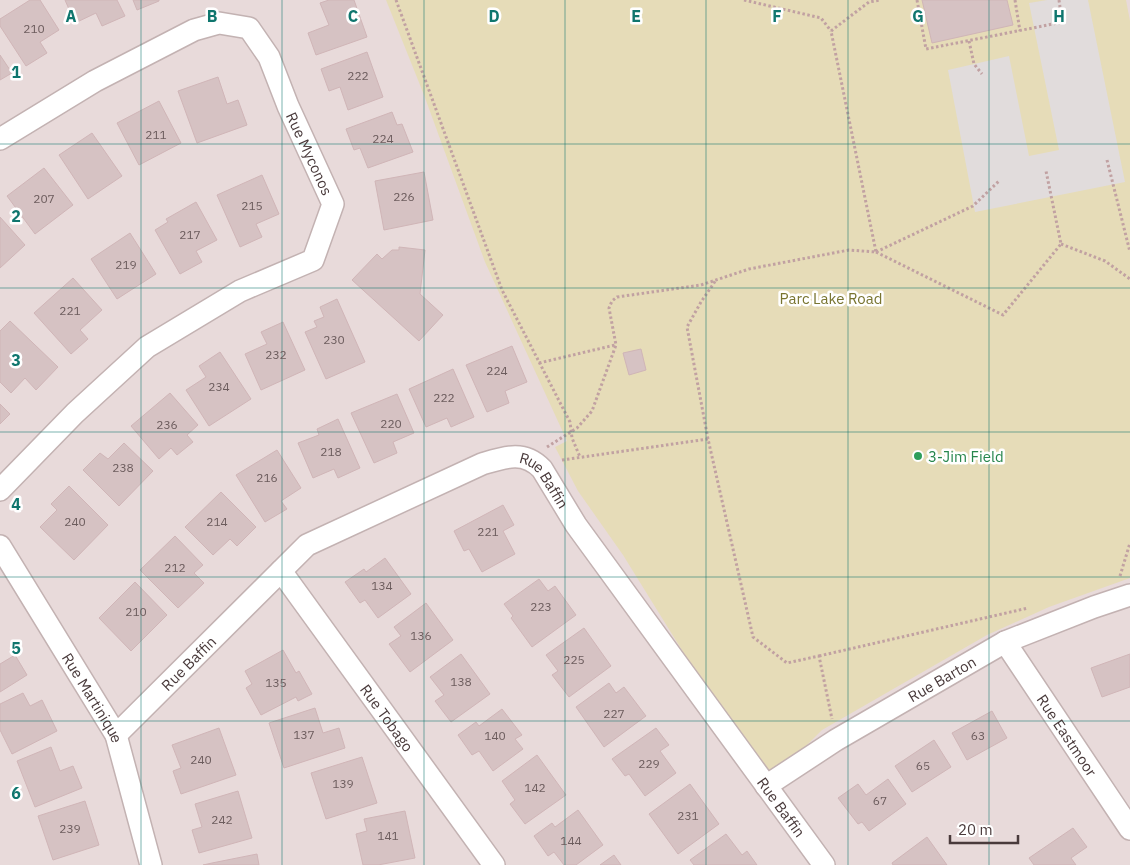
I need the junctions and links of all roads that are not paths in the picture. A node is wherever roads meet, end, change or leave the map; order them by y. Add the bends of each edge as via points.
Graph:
1 (0, 139) edge
2 (0, 490) edge
3 (0, 546) edge
4 (281, 571) junction
5 (1124, 587) edge
6 (1005, 642) junction
7 (116, 734) junction
8 (766, 786) junction
9 (1130, 828) edge
10 (151, 865) edge
11 (494, 865) edge
12 (824, 865) edge

1 - 2 street, Rue Myconos via 95,81 194,30 219,24 249,28 269,57 333,204 313,260 240,291 148,347 75,413
3 - 7 street, Rue Martinique
4 - 7 street, Rue Baffin
4 - 8 street, Rue Baffin via 307,545 482,464 525,457 542,469 576,525
4 - 11 street, Rue Tobago
5 - 6 street, Rue Barton via 1086,610
6 - 8 street, Rue Barton via 836,740
6 - 9 street, Rue Eastmoor
7 - 10 street, Rue Martinique
8 - 12 street, Rue Baffin

